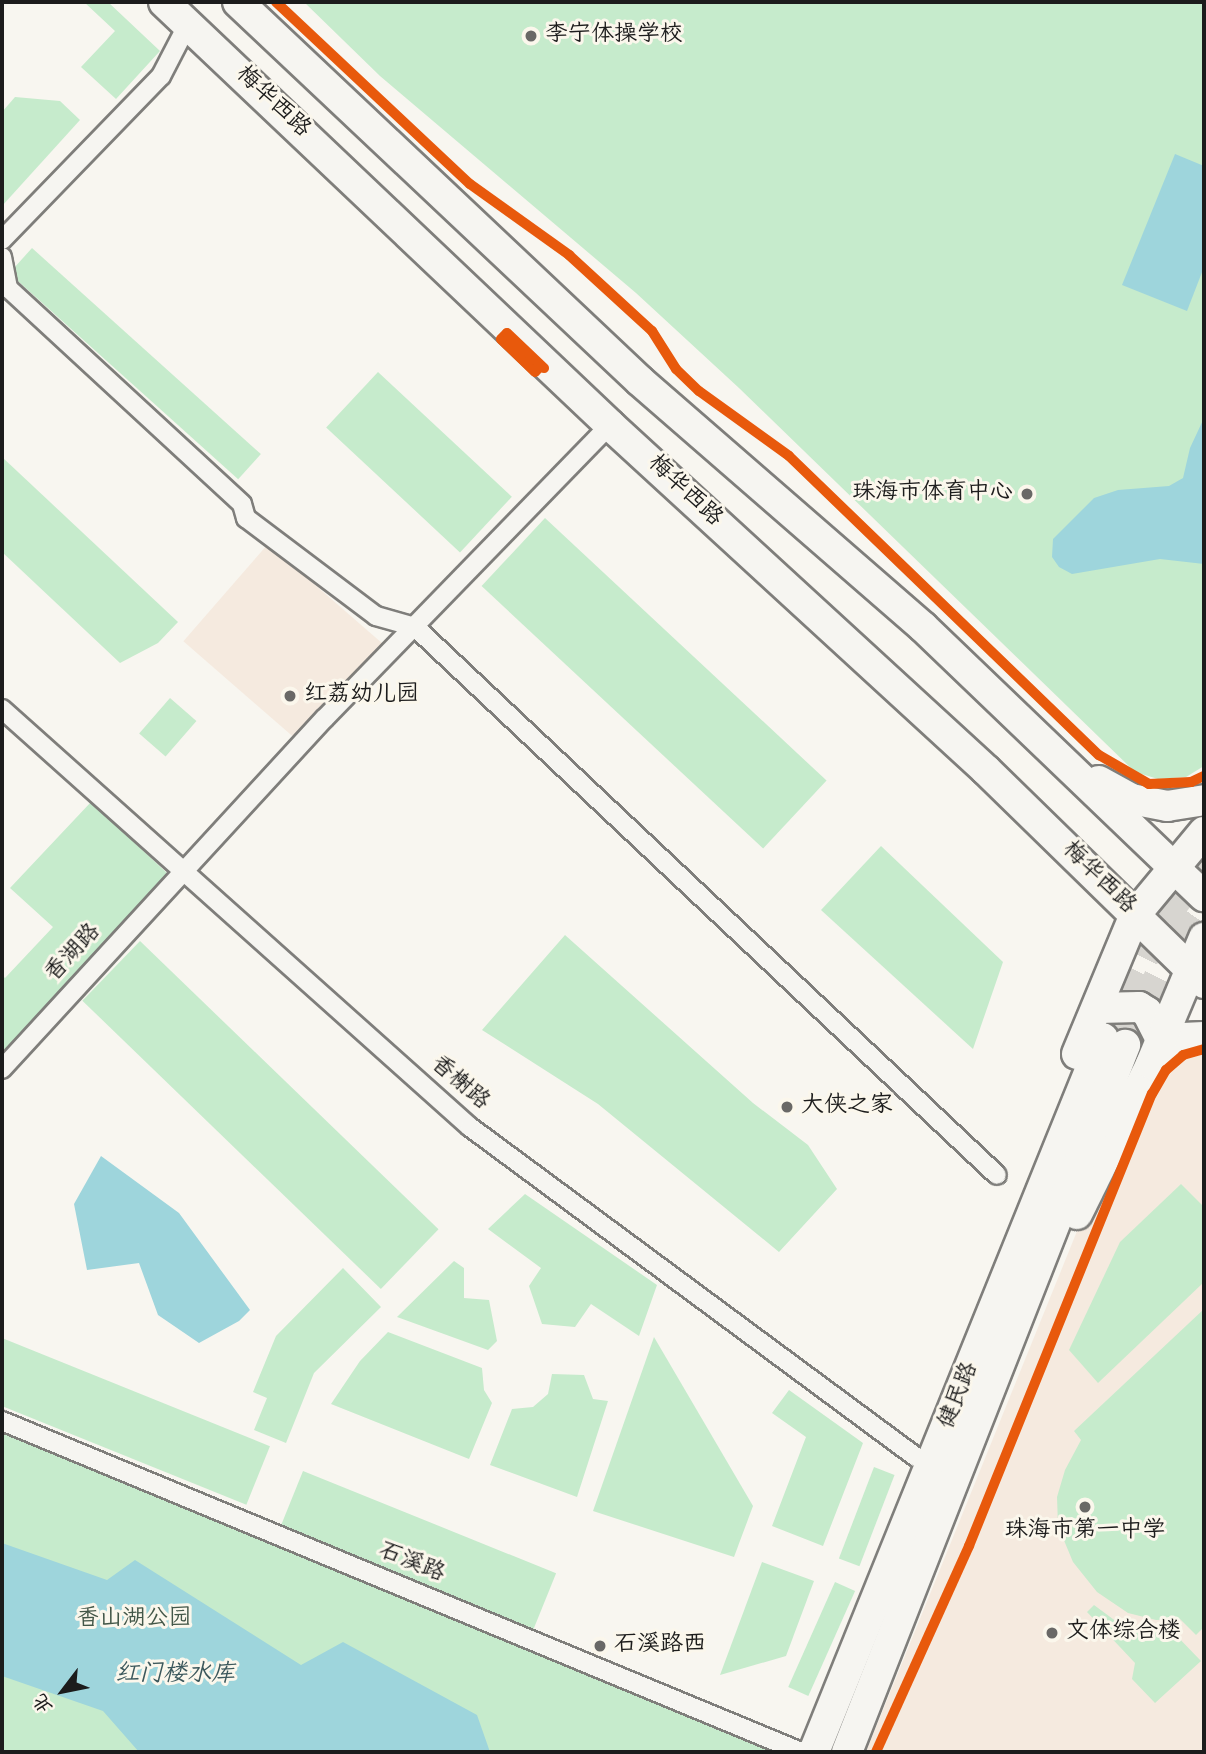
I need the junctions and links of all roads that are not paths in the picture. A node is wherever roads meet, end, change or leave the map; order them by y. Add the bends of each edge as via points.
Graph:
1 (164, 2) edge
2 (238, 2) edge
3 (188, 24) junction
4 (2, 240) edge
5 (2, 257) edge
6 (610, 425) junction
7 (415, 627) junction
8 (2, 709) edge
9 (1028, 729) junction
10 (1204, 800) edge
11 (1204, 832) edge
12 (1172, 866) junction
13 (183, 873) junction
14 (1204, 895) edge
15 (1135, 915) junction
16 (1204, 938) edge
17 (1197, 976) edge
18 (1098, 1008) junction
19 (1204, 1037) edge
20 (1114, 1042) tunnel mouth
21 (1156, 1051) junction
22 (2, 1069) edge
23 (998, 1175) dead end
24 (2, 1422) edge
25 (916, 1457) junction
26 (917, 1534) junction
27 (801, 1752) edge
28 (814, 1752) edge
29 (847, 1752) edge

1 - 3 main road, 梅华西路
2 - 9 main road via 640,381 923,627
3 - 4 street via 162,76
3 - 6 main road, 梅华西路
5 - 7 street via 8,288 242,504 246,518 365,609 388,622
6 - 7 street, 香湖路
6 - 15 main road, 梅华西路 via 986,770
7 - 13 street, 香湖路
7 - 23 street
8 - 13 street, 香榭路
9 - 10 main road via 1124,796 1167,806
9 - 12 main road
11 - 12 main road
12 - 14 main road
12 - 15 main road
13 - 22 street, 香湖路
13 - 25 street, 香榭路 via 470,1127
15 - 17 main road, 梅华西路
15 - 18 main road
16 - 17 main road
17 - 21 main road
18 - 21 main road via 1139,1007 1147,1012
18 - 25 main road via 1056,1099
19 - 21 main road via 1183,1038
20 - 26 main road, 健民路
21 - 26 main road via 1034,1300 954,1489
24 - 27 street, 石溪路
25 - 26 main road
26 - 28 main road, 健民路
26 - 29 main road, 健民路

